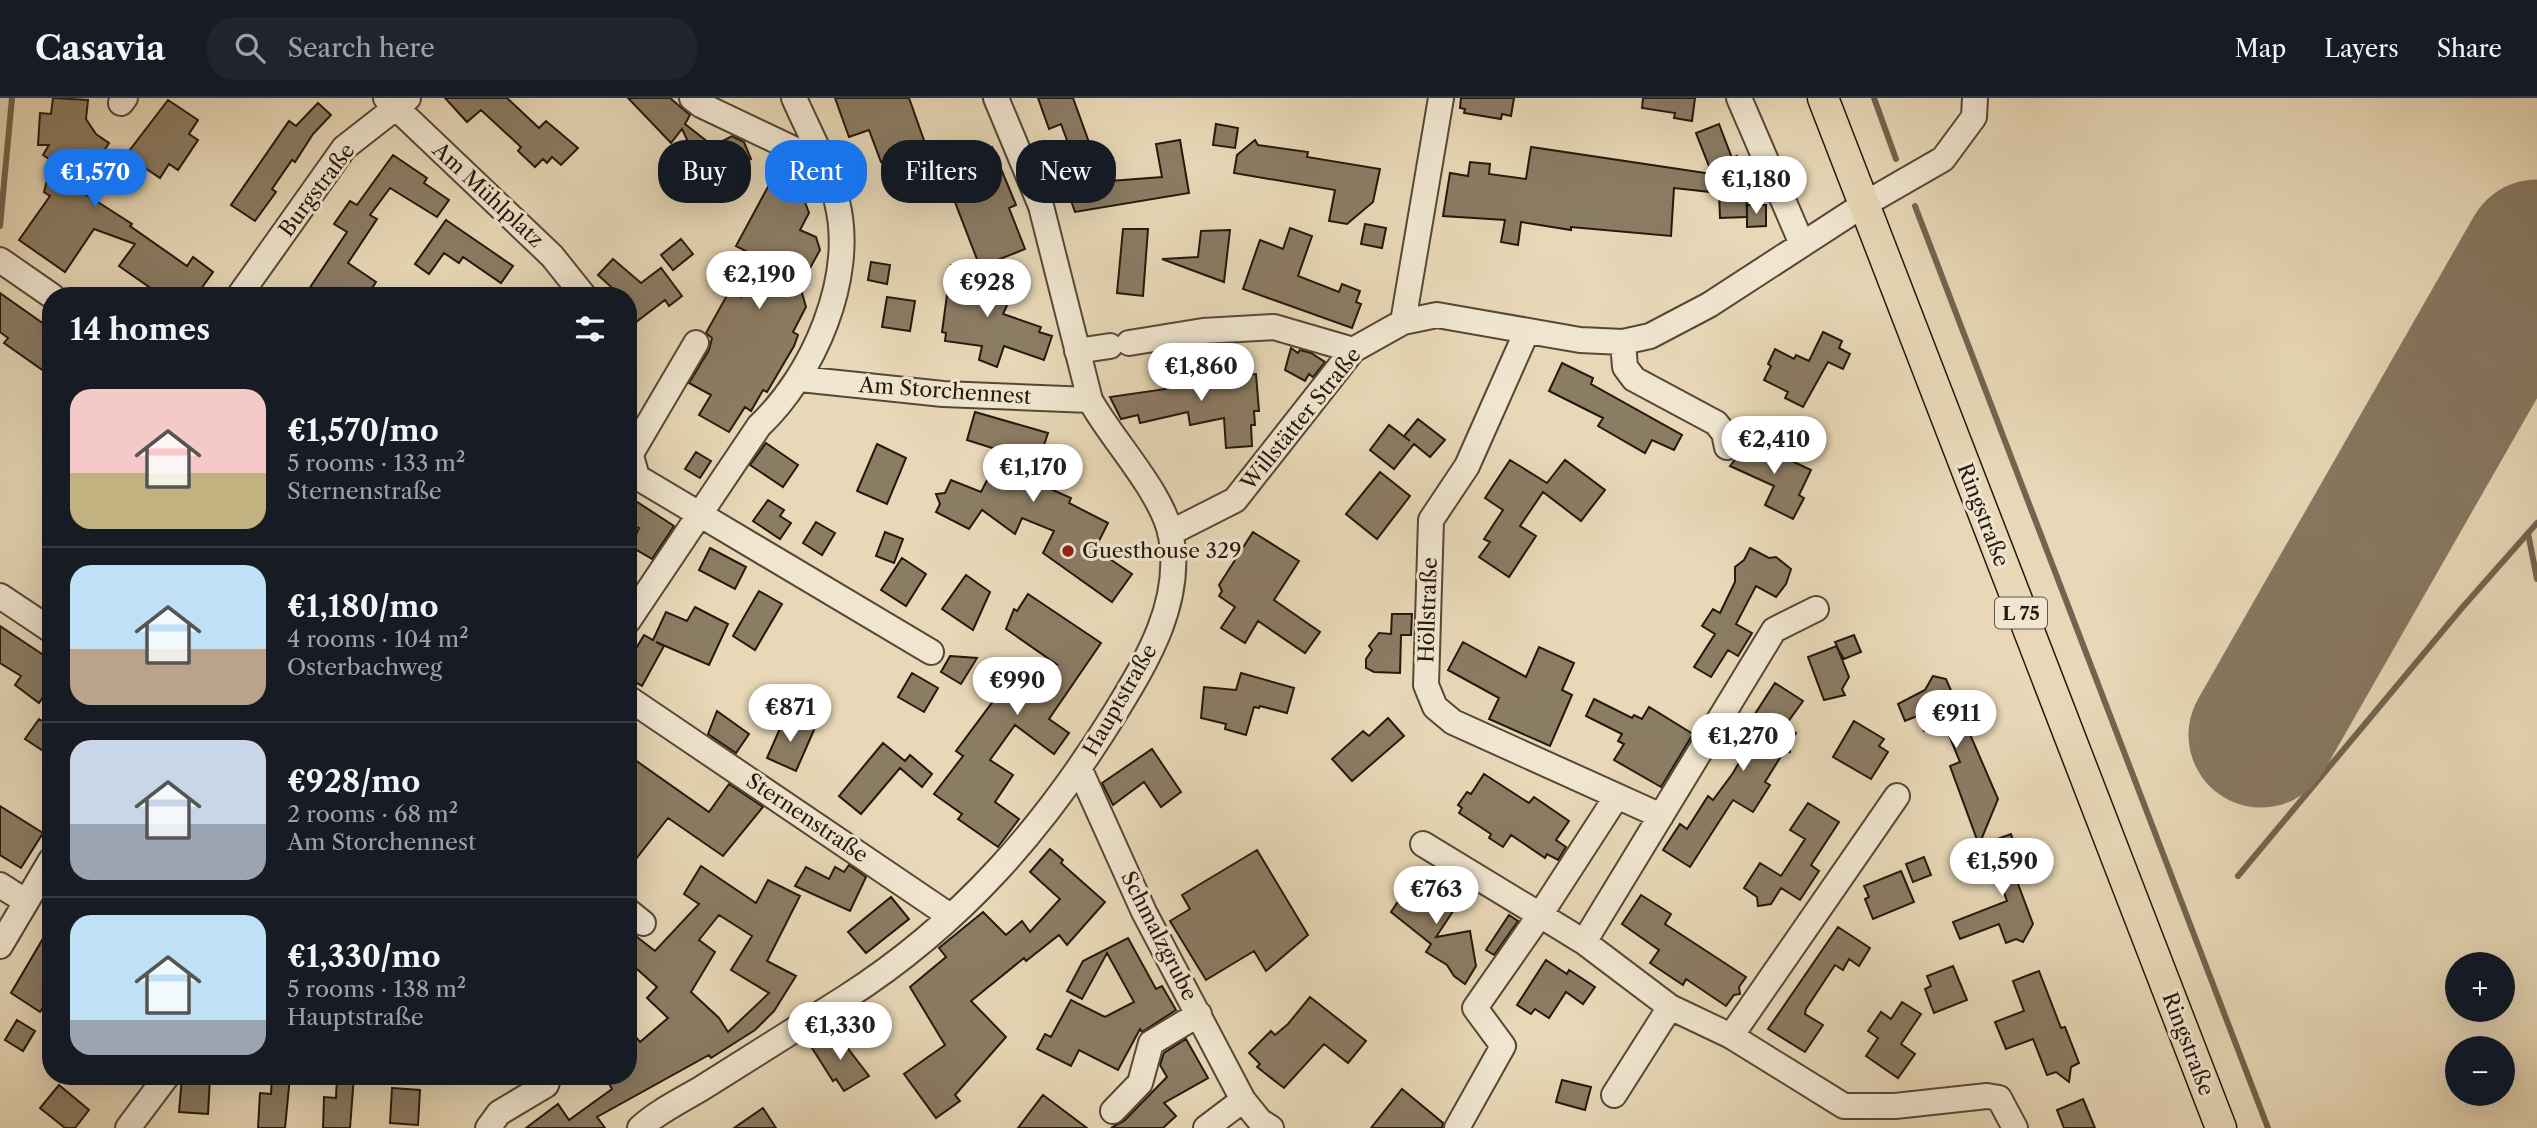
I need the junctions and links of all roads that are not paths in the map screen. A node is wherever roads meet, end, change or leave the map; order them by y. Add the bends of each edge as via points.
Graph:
1 (692, 98) edge
2 (794, 98) edge
3 (996, 98) edge
4 (1441, 98) edge
5 (1739, 98) edge
6 (1823, 98) edge
7 (1975, 98) edge
8 (397, 101) edge
9 (777, 140) edge
10 (813, 140) edge
11 (838, 203) edge
12 (1863, 205) junction
13 (1802, 244) junction
14 (0, 260) edge
15 (245, 287) edge
16 (577, 287) edge
17 (42, 289) edge
18 (1403, 323) junction
19 (1527, 331) junction
20 (1623, 342) junction
21 (696, 343) dead end
22 (1353, 350) junction
23 (1077, 351) junction
24 (800, 379) junction
25 (1090, 400) junction
26 (637, 438) edge
27 (1727, 447) dead end
28 (637, 477) edge
29 (697, 515) junction
30 (1170, 533) junction
31 (0, 596) edge
32 (637, 607) edge
33 (1816, 609) dead end
34 (42, 624) edge
35 (931, 652) dead end
36 (637, 704) edge
37 (1080, 770) junction
38 (1617, 796) junction
39 (1897, 796) dead end
40 (1661, 816) junction
41 (1423, 844) dead end
42 (42, 874) edge
43 (0, 885) edge
44 (25, 901) junction
45 (1539, 915) junction
46 (950, 916) junction
47 (1584, 942) junction
48 (0, 946) edge
49 (1671, 1007) junction
50 (1199, 1014) junction
51 (1731, 1035) junction
52 (160, 1085) edge
53 (546, 1085) edge
54 (1614, 1095) dead end
55 (1243, 1100) junction
56 (1113, 1111) dead end
57 (128, 1128) edge
58 (488, 1128) edge
59 (640, 1128) edge
60 (1206, 1128) edge
61 (1271, 1128) edge
62 (1457, 1128) edge
63 (2015, 1128) edge
64 (2221, 1128) edge

1 - 9 street
2 - 10 street
3 - 23 street, Hauptstraße via 1041,206
4 - 18 street
5 - 13 street
6 - 12 main road, Ringstraße / L 75
7 - 12 street, Willstätter Straße via 1974,117 1943,159
8 - 15 street, Burgstraße via 344,148
8 - 16 street, Am Mühlplatz via 552,256
11 - 24 street via 841,252 836,295
12 - 13 street, Willstätter Straße
12 - 64 main road, Ringstraße / L 75
13 - 20 street, Willstätter Straße via 1672,326
14 - 17 street
18 - 19 street, Willstätter Straße via 1437,315
18 - 22 street, Willstätter Straße
19 - 20 street, Willstätter Straße
19 - 38 street, Höllstraße via 1467,466 1431,520 1426,685 1435,707 1453,722
20 - 27 street via 1625,367 1634,379 1716,422
21 - 26 street
22 - 23 street via 1274,327 1203,331
22 - 30 street, Willstätter Straße via 1235,500
23 - 25 street, Hauptstraße
24 - 25 street, Am Storchennest via 943,394
24 - 29 street via 783,404 759,426
25 - 30 street, Hauptstraße via 1148,486
28 - 29 street
29 - 32 street
29 - 35 street
30 - 37 street, Hauptstraße via 1173,591 1164,619 1148,656
31 - 34 street
33 - 40 street via 1774,629
36 - 46 street, Sternenstraße
37 - 46 street, Hauptstraße via 1003,868
37 - 50 street, Schmalzgrube via 1144,912
38 - 40 street, Höllstraße
38 - 45 street
39 - 51 street
40 - 47 street
41 - 45 street
42 - 44 street
43 - 44 street
44 - 48 street
45 - 47 street
45 - 62 street via 1475,1008 1503,1046
46 - 59 street, Hauptstraße via 866,984 680,1113
47 - 49 street
49 - 51 street
49 - 54 street
50 - 55 street, Schmalzgrube
50 - 56 street via 1152,1044 1140,1083
51 - 63 street via 1844,1106 1895,1106 1987,1096 1999,1098
52 - 57 street
53 - 58 street via 499,1113
55 - 60 street
55 - 61 street, Schmalzgrube

